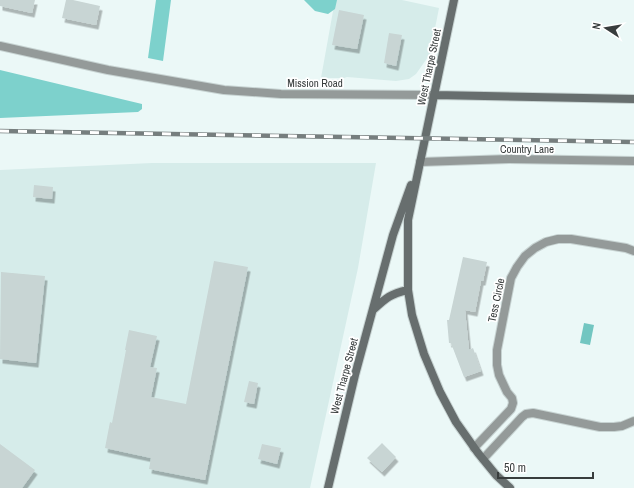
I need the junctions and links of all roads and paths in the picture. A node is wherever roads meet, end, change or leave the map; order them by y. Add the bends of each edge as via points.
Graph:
1 (454, 0) edge
2 (0, 46) edge
3 (434, 95) junction
4 (634, 99) edge
5 (634, 161) edge
6 (420, 162) junction
7 (634, 251) edge
8 (408, 290) junction
9 (373, 311) junction
10 (506, 414) junction
11 (634, 421) edge
12 (516, 423) junction
13 (474, 448) junction
14 (483, 459) junction
15 (328, 488) edge
16 (510, 488) edge

1 - 3 main road, West Tharpe Street
2 - 3 street, Mission Road via 108,70 224,90 281,94
3 - 4 main road, Mission Road
3 - 6 main road, West Tharpe Street
5 - 6 street, Country Lane via 509,159
6 - 8 main road via 408,220
6 - 9 main road, West Tharpe Street via 393,235
7 - 10 street, Tess Circle via 571,239 558,239 546,242 525,256 511,278 497,350 499,375 513,403
8 - 9 main road via 384,299
8 - 13 main road via 412,315 424,354 440,392
9 - 15 main road, West Tharpe Street
10 - 12 street
10 - 13 street, Tess Circle
11 - 12 street via 622,426 600,427 533,413 526,414
12 - 14 street
13 - 14 main road
14 - 16 main road

